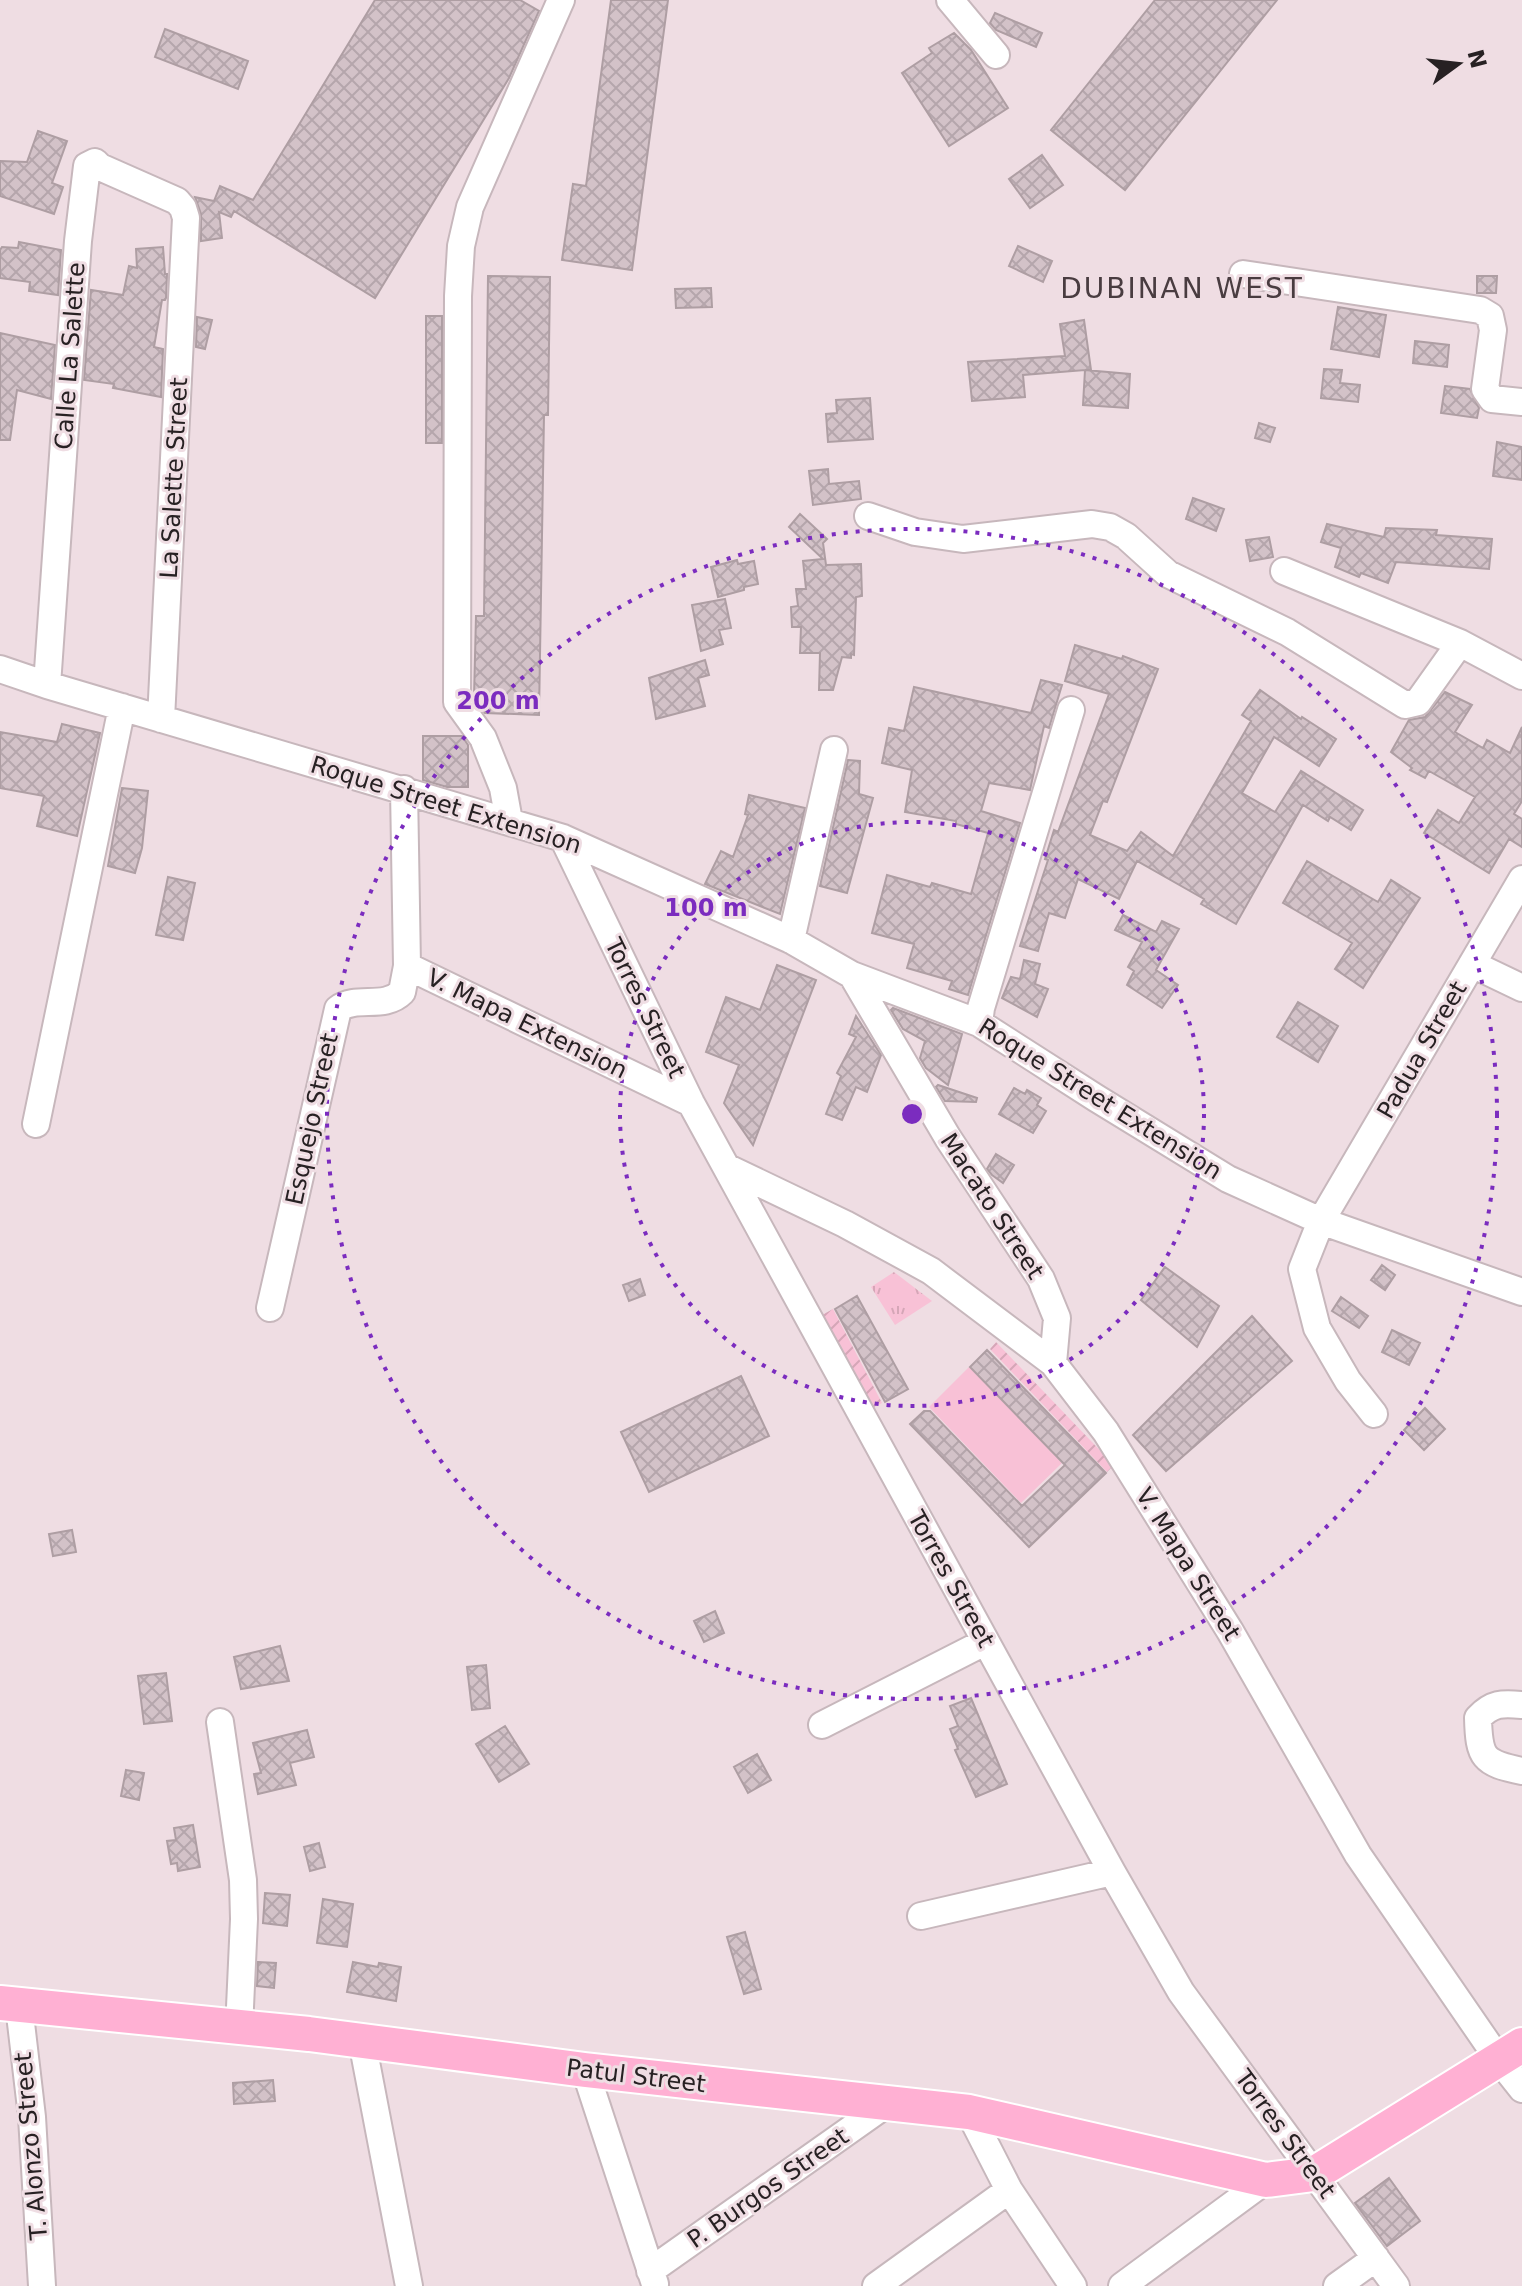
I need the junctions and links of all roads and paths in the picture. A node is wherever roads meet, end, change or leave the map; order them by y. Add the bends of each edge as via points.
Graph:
1 (561, 0) edge
2 (950, 0) edge
3 (996, 55) dead end
4 (186, 238) joint
5 (1243, 274) dead end
6 (1522, 402) edge
7 (868, 516) dead end
8 (1284, 571) dead end
9 (1460, 643) junction
10 (0, 669) edge
11 (1522, 676) edge
12 (47, 685) junction
13 (122, 707) junction
14 (1071, 710) dead end
15 (161, 719) junction
16 (834, 750) dead end
17 (404, 789) junction
18 (509, 821) junction
19 (563, 838) junction
20 (1522, 879) edge
21 (791, 940) junction
22 (1472, 964) junction
23 (407, 966) junction
24 (852, 975) junction
25 (1522, 988) edge
26 (979, 1023) junction
27 (691, 1103) junction
28 (36, 1124) dead end
29 (728, 1168) junction
30 (1321, 1221) junction
31 (1522, 1292) edge
32 (270, 1308) dead end
33 (1053, 1363) junction
34 (1374, 1414) dead end
35 (985, 1642) junction
36 (1522, 1705) edge
37 (220, 1722) dead end
38 (822, 1725) dead end
39 (1522, 1771) edge
40 (1112, 1872) junction
41 (921, 1916) dead end
42 (10, 2004) edge
43 (239, 2029) junction
44 (362, 2041) junction
45 (1510, 2052) edge
46 (585, 2070) junction
47 (1522, 2089) edge
48 (885, 2105) junction
49 (969, 2112) junction
50 (1314, 2174) junction
51 (1266, 2180) junction
52 (1009, 2190) junction
53 (1376, 2258) junction
54 (653, 2278) edge
55 (42, 2286) edge
56 (409, 2286) edge
57 (876, 2286) edge
58 (1073, 2286) edge
59 (1122, 2286) edge
60 (1337, 2286) edge
61 (1396, 2286) edge

1 - 18 street via 470,207 461,246 457,702 483,738 503,788
2 - 3 street
4 - 12 street, Calle La Salette via 186,218 177,201 95,162 87,166
4 - 15 street, La Salette Street
5 - 6 street via 1480,310 1490,316 1493,330 1485,389 1492,399
7 - 9 street via 915,532 963,539 1092,524 1110,527 1168,574 1287,632 1405,705 1418,702
8 - 9 street
9 - 11 street
10 - 12 street, Roque Street Extension
12 - 13 street, Roque Street Extension
13 - 15 street, Roque Street Extension
13 - 28 street
14 - 26 street
15 - 17 street, Roque Street Extension
16 - 21 street
17 - 18 street, Roque Street Extension
17 - 23 street, Esquejo Street
18 - 19 street, Roque Street Extension
19 - 21 street, Roque Street Extension
19 - 27 street, Torres Street
20 - 22 street, Padua Street
21 - 24 street, Roque Street Extension
22 - 25 street
22 - 30 street, Padua Street
23 - 27 street, V. Mapa Extension
23 - 32 street, Esquejo Street via 398,996 344,1005 333,1020
24 - 26 street, Roque Street Extension
24 - 33 street, Macato Street via 948,1138 1041,1279 1057,1318
26 - 30 street, Roque Street Extension via 1228,1179
27 - 29 street, Torres Street
29 - 33 street, V. Mapa Street via 931,1271
29 - 35 street, Torres Street
30 - 31 street, Roque Street Extension
30 - 34 street, Padua Street via 1302,1269 1317,1328
33 - 45 street, V. Mapa Street via 1106,1432 1213,1604 1358,1855
35 - 38 street
35 - 40 street, Torres Street
36 - 39 street via 1500,1703 1478,1718 1484,1754 1494,1765
37 - 43 street via 243,1880
40 - 41 street
40 - 50 street, Torres Street via 1181,1992
42 - 43 main road, Patul Street
42 - 55 street, T. Alonzo Street via 32,2117
43 - 44 main road, Patul Street
44 - 46 main road, Patul Street
44 - 56 street
45 - 47 street, V. Mapa Street
45 - 50 main road
46 - 48 main road, Patul Street
46 - 54 street
48 - 49 main road, Patul Street
48 - 54 street, P. Burgos Street
49 - 51 main road, Patul Street
49 - 52 street
50 - 51 main road
50 - 53 street, Torres Street
51 - 59 street
52 - 57 street
52 - 58 street
53 - 60 street
53 - 61 street, Torres Street

